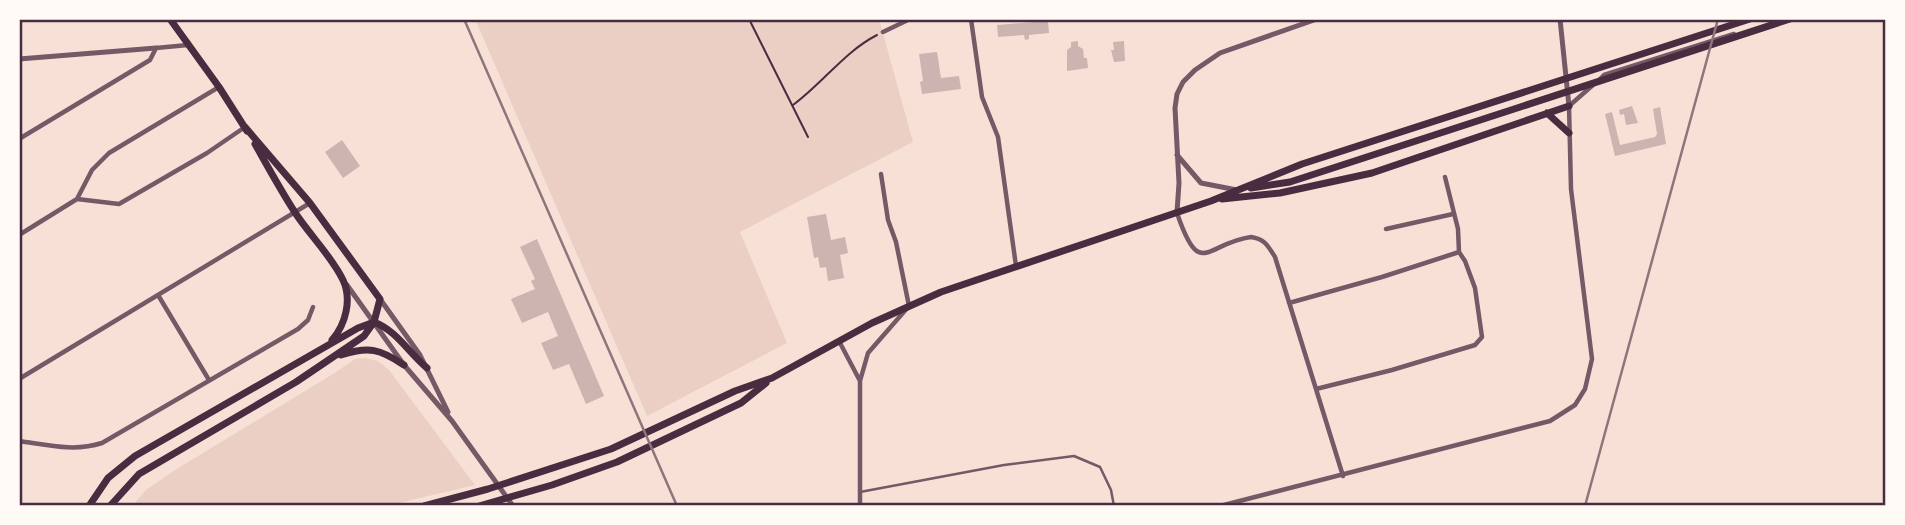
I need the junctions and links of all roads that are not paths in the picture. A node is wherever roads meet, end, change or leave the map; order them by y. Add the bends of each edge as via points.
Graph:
1 (170, 19) edge
2 (910, 19) edge
3 (971, 19) edge
4 (1317, 19) edge
5 (1559, 19) edge
6 (1751, 19) edge
7 (1779, 19) edge
8 (1790, 19) edge
9 (883, 32) road end
10 (189, 45) junction
11 (156, 48) junction
12 (19, 58) edge
13 (219, 87) junction
14 (1569, 106) junction
15 (1547, 113) junction
16 (245, 127) junction
17 (1569, 134) junction
18 (19, 139) edge
19 (1177, 155) junction
20 (881, 174) dead end
21 (1445, 177) dead end
22 (1240, 190) junction
23 (78, 199) junction
24 (1211, 201) junction
25 (310, 203) junction
26 (295, 212) junction
27 (1177, 212) junction
28 (1453, 214) junction
29 (1386, 229) dead end
30 (19, 235) edge
31 (1459, 252) junction
32 (1016, 267) junction
33 (343, 280) junction
34 (158, 295) junction
35 (380, 299) junction
36 (1289, 303) junction
37 (909, 306) junction
38 (313, 307) dead end
39 (374, 322) junction
40 (839, 341) junction
41 (327, 346) junction
42 (334, 357) junction
43 (404, 365) junction
44 (427, 368) junction
45 (772, 378) junction
46 (19, 379) edge
47 (209, 380) junction
48 (860, 382) junction
49 (1315, 389) junction
50 (452, 421) junction
51 (19, 441) edge
52 (1343, 476) junction
53 (860, 492) junction
54 (119, 495) junction
55 (89, 506) edge
56 (110, 506) edge
57 (117, 506) edge
58 (424, 506) edge
59 (479, 506) edge
60 (513, 506) edge
61 (860, 506) edge
62 (1114, 506) edge
63 (1220, 506) edge

1 - 10 main road
2 - 9 street
3 - 32 street via 982,97 998,137
4 - 19 street via 1220,54 1195,70 1177,94
5 - 14 street
6 - 22 main road via 1302,164
7 - 14 street via 1604,75
8 - 22 main road via 1290,182
10 - 11 street
10 - 13 main road
11 - 12 street
11 - 18 street via 150,60
13 - 16 main road
13 - 23 street via 109,153 92,170
14 - 15 main road
14 - 17 street
15 - 17 main road
15 - 24 main road via 1372,173 1280,193
16 - 23 street via 119,204
16 - 25 main road
16 - 26 main road
17 - 52 street via 1571,189 1592,359 1585,389 1575,405 1550,421
19 - 22 street via 1201,183
19 - 27 street
20 - 37 street
21 - 28 street
22 - 24 main road
23 - 30 street
24 - 27 main road
25 - 26 street
25 - 35 main road
26 - 33 main road
26 - 34 street
27 - 32 main road
27 - 36 street via 1190,247 1199,251 1212,252 1244,238 1263,240 1275,257
28 - 29 street
28 - 31 street
31 - 36 street
31 - 49 street via 1475,288 1482,337 1475,345
32 - 37 main road
33 - 39 street
33 - 41 main road via 346,312
34 - 46 street
34 - 47 street
35 - 39 main road
35 - 44 street
36 - 49 street
37 - 40 main road
37 - 48 street via 868,353
38 - 47 street via 298,329
39 - 41 main road
39 - 42 main road via 365,336
39 - 43 street
39 - 44 main road via 393,331
40 - 45 main road
40 - 48 street
41 - 55 main road via 135,456 108,478
42 - 43 main road via 370,349
42 - 54 main road via 139,474
43 - 50 street
44 - 50 street
45 - 58 main road via 611,449
45 - 59 main road via 741,403 617,462
47 - 51 street via 102,443 72,449
48 - 53 street
49 - 52 street
50 - 60 street
52 - 63 street
53 - 61 street
53 - 62 lane via 1074,456 1100,467
54 - 56 main road
54 - 57 main road

